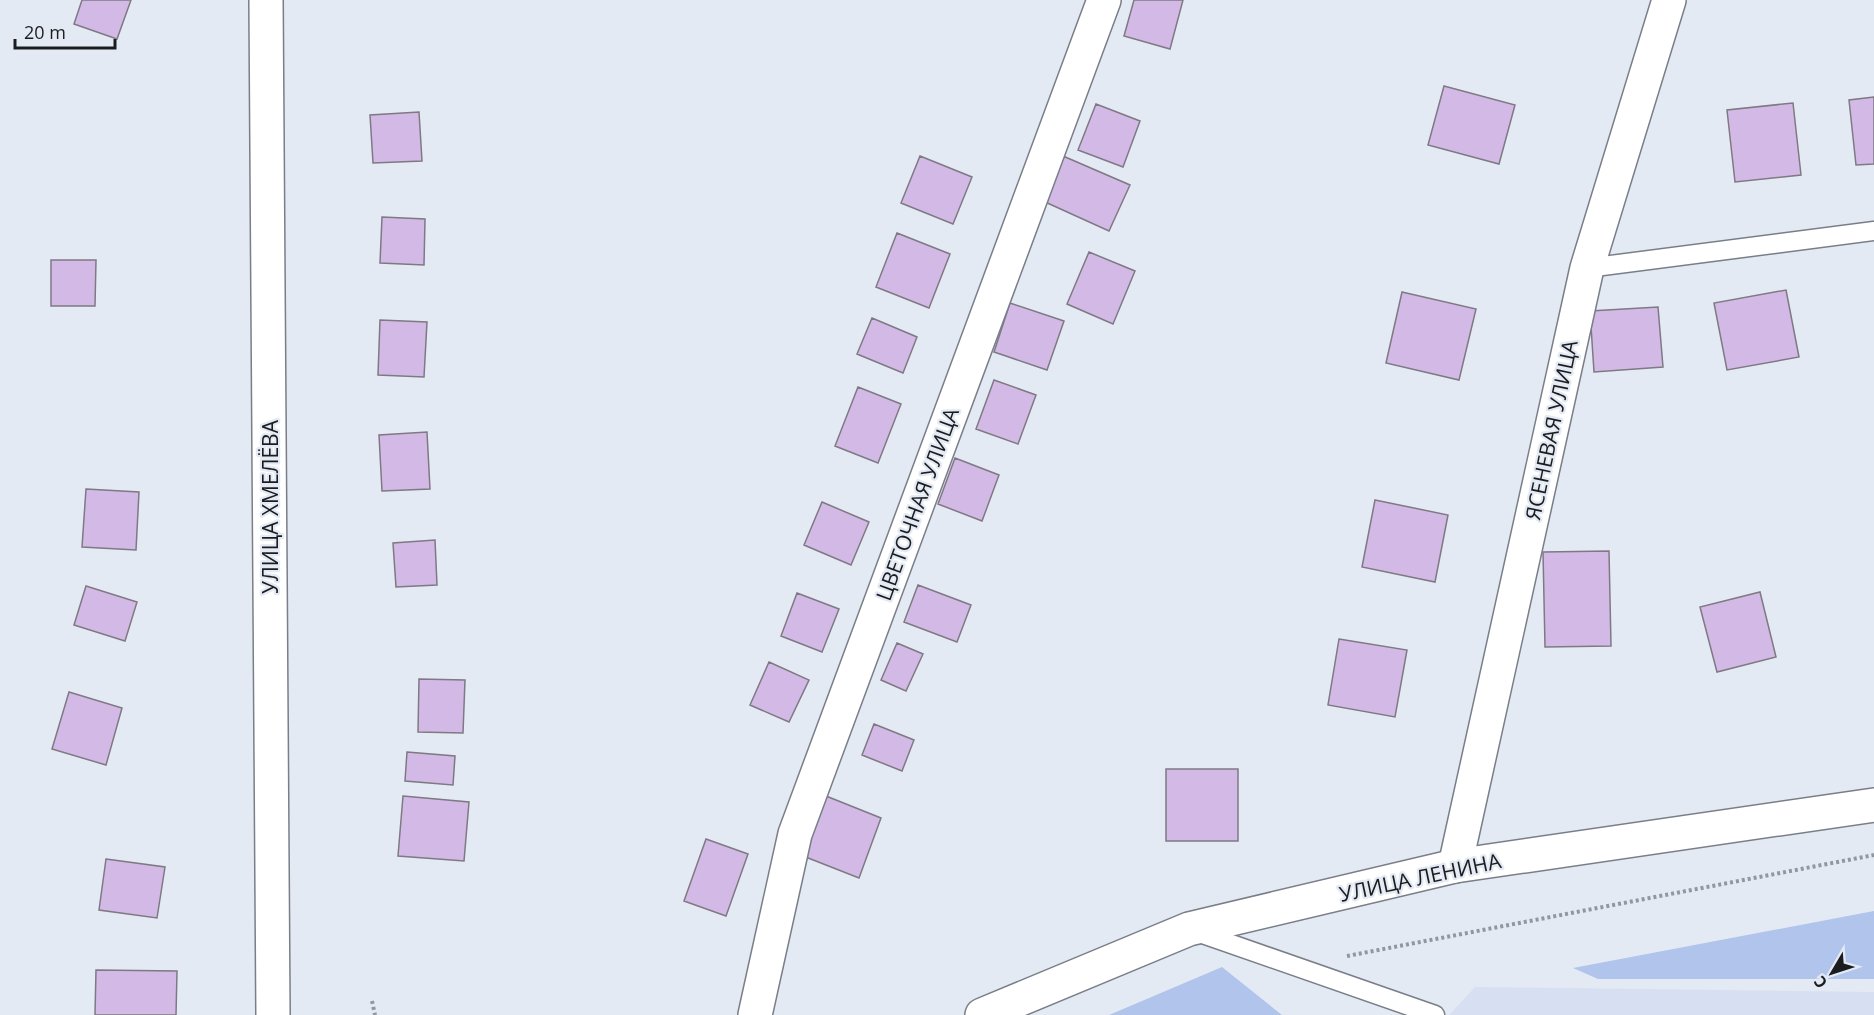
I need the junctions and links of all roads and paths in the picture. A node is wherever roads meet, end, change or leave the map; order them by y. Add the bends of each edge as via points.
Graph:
1 (266, 0) edge
2 (1104, 0) edge
3 (1669, 0) edge
4 (1874, 231) edge
5 (1587, 268) junction
6 (1874, 805) edge
7 (1874, 855) edge
8 (1455, 866) junction
9 (1189, 929) junction
10 (1294, 967) junction
11 (372, 1001) dead end
12 (273, 1015) edge
13 (375, 1015) edge
14 (755, 1015) edge
15 (982, 1015) edge
16 (1435, 1015) edge

1 - 12 street, УЛИЦА ХМЕЛЁВА
2 - 14 street, ЦВЕТОЧНАЯ УЛИЦА via 795,834
3 - 5 street, ЯСЕНЕВАЯ УЛИЦА
4 - 5 lane
5 - 8 street, ЯСЕНЕВАЯ УЛИЦА
6 - 8 street, УЛИЦА ЛЕНИНА
7 - 10 path
8 - 9 street, УЛИЦА ЛЕНИНА
9 - 10 lane
9 - 15 street, УЛИЦА ЛЕНИНА
10 - 16 lane
11 - 13 path

